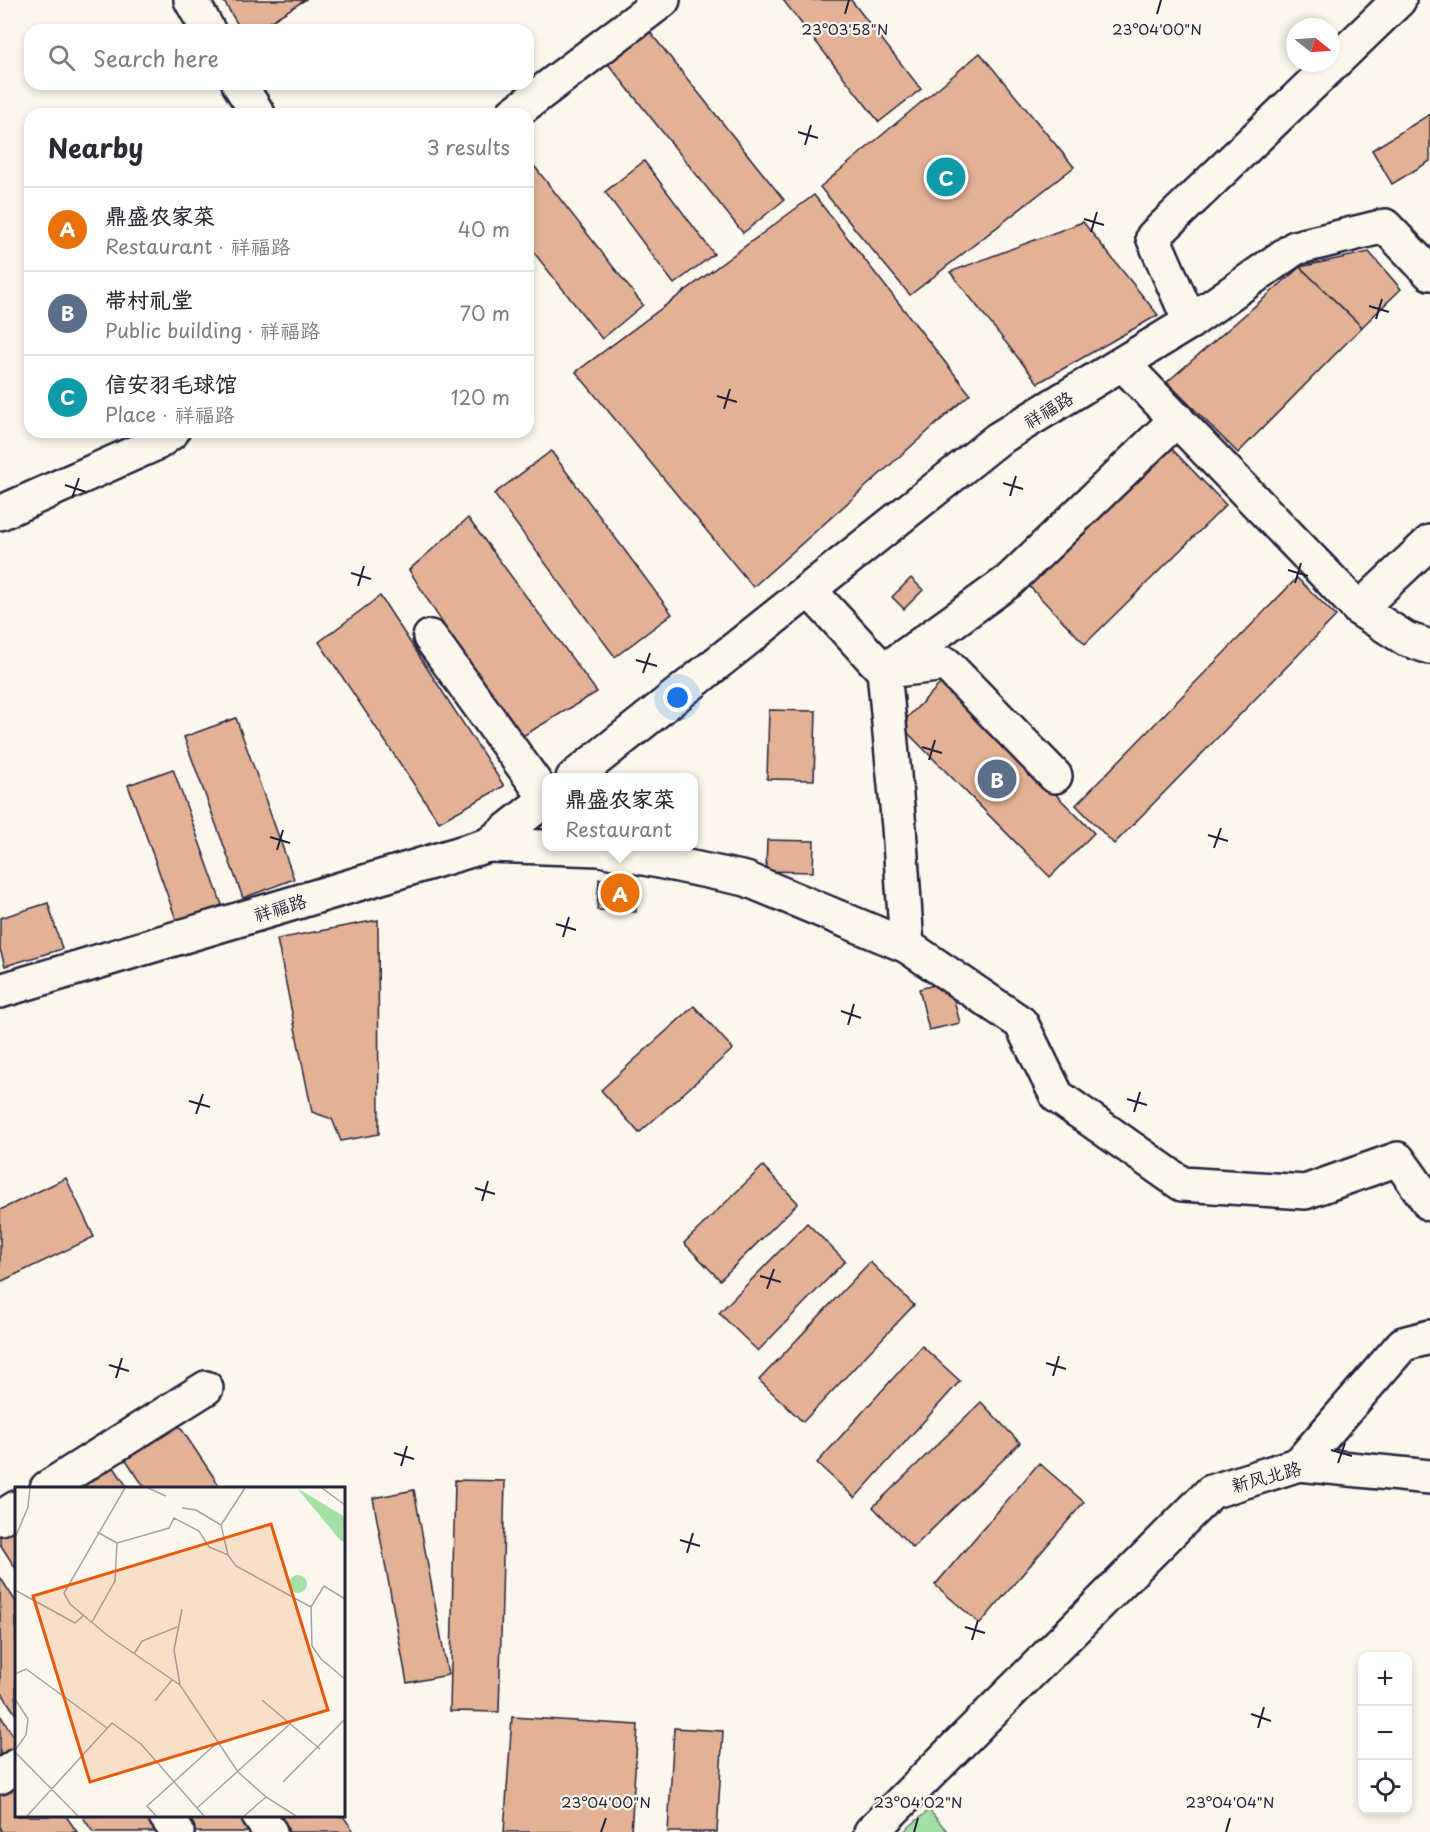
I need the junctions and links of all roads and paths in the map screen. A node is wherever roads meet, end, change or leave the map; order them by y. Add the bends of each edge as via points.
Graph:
1 (191, 0) edge
2 (663, 0) edge
3 (1399, 0) edge
4 (205, 24) edge
5 (243, 90) edge
6 (254, 108) edge
7 (521, 108) edge
8 (1430, 273) edge
9 (1190, 322) junction
10 (1123, 364) junction
11 (1177, 419) junction
12 (164, 438) edge
13 (0, 513) edge
14 (1430, 542) edge
15 (809, 590) junction
16 (1359, 609) junction
17 (430, 637) dead end
18 (1430, 646) edge
19 (884, 671) junction
20 (578, 773) edge
21 (1055, 776) dead end
22 (542, 793) edge
23 (542, 802) edge
24 (488, 845) junction
25 (542, 847) edge
26 (610, 851) edge
27 (907, 946) junction
28 (2, 985) edge
29 (1430, 1204) edge
30 (1430, 1336) edge
31 (206, 1388) dead end
32 (1299, 1464) junction
33 (1430, 1477) edge
34 (49, 1487) edge
35 (15, 1509) edge
36 (0, 1518) edge
37 (15, 1767) edge
38 (0, 1777) edge
39 (167, 1817) edge
40 (260, 1817) edge
41 (177, 1832) edge
42 (270, 1832) edge
43 (871, 1832) edge

1 - 4 street
2 - 7 street
3 - 9 street via 1153,237
5 - 6 street
8 - 9 street, 祥福路 via 1385,226 1295,248
9 - 10 street, 祥福路
10 - 11 street
10 - 15 street, 祥福路 via 998,439
11 - 16 street
11 - 19 street via 1009,581
12 - 13 street
14 - 16 street
15 - 19 street
15 - 20 street, 祥福路
16 - 18 street via 1406,639
17 - 22 street
19 - 21 street via 946,664
19 - 27 street
23 - 24 street, 祥福路
24 - 25 street
24 - 28 street, 祥福路
26 - 27 street via 746,879
27 - 29 street via 1022,1023 1057,1096 1182,1184 1305,1192 1398,1159
30 - 32 street via 1403,1344
31 - 34 street
32 - 33 street, 新风北路
32 - 43 street, 新风北路 via 1211,1492
35 - 36 street
37 - 38 street
39 - 41 street
40 - 42 street

